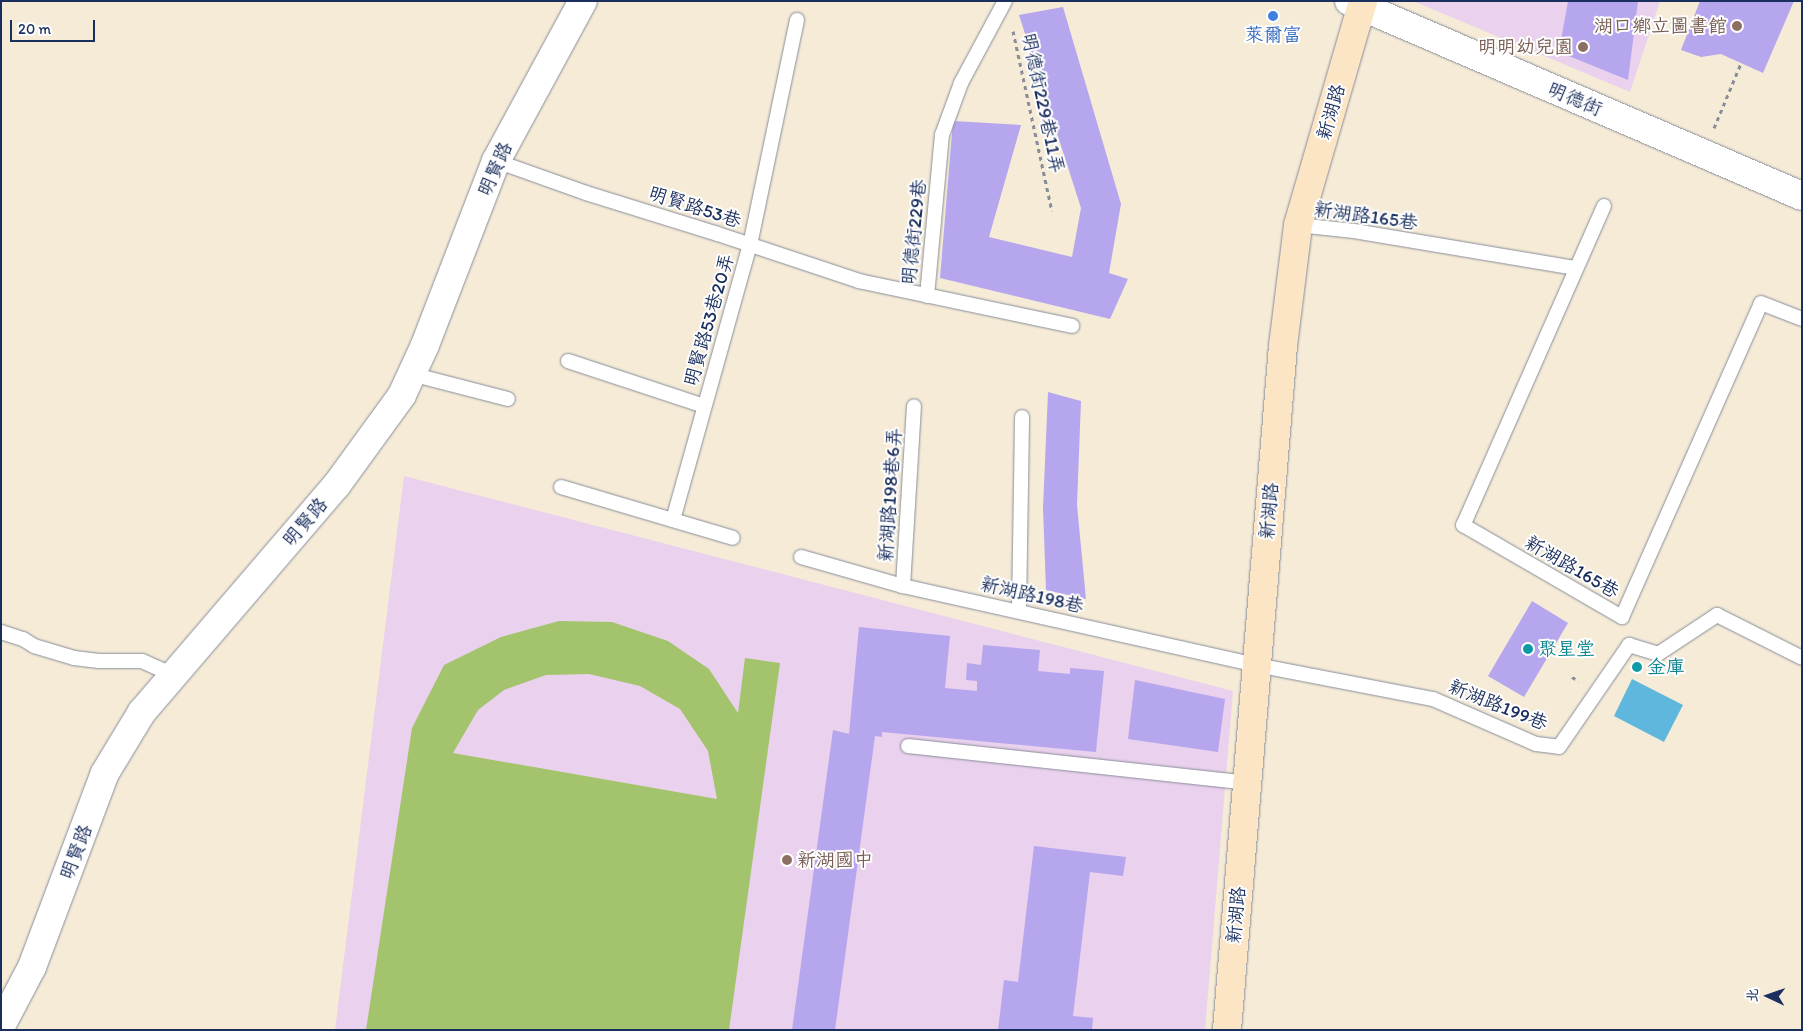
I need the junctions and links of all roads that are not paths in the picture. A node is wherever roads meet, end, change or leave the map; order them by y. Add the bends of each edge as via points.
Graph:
1 (583, 1) edge
2 (1005, 1) edge
3 (1358, 3) edge
4 (796, 20) dead end
5 (496, 161) junction
6 (1802, 196) edge
7 (1604, 206) dead end
8 (1298, 226) junction
9 (750, 245) junction
10 (1576, 268) junction
11 (927, 296) junction
12 (1802, 319) edge
13 (1072, 326) dead end
14 (568, 361) dead end
15 (411, 374) junction
16 (508, 399) dead end
17 (704, 406) junction
18 (914, 406) dead end
19 (1022, 417) dead end
20 (561, 487) dead end
21 (674, 520) junction
22 (733, 538) dead end
23 (801, 558) dead end
24 (903, 586) junction
25 (1018, 611) junction
26 (1, 632) edge
27 (1802, 658) edge
28 (1256, 664) junction
29 (174, 675) junction
30 (908, 746) dead end
31 (1247, 783) junction
32 (1, 1026) edge
33 (1227, 1030) edge

1 - 5 street, 明賢路
2 - 11 lane, 明德街229巷 via 961,82 942,135
3 - 6 street, 明德街
3 - 8 street, 新湖路
4 - 9 lane, 明賢路53巷
5 - 9 lane, 明賢路53巷
5 - 15 street, 明賢路
7 - 10 lane, 新湖路165巷
8 - 10 lane, 新湖路165巷 via 1354,231
8 - 28 street, 新湖路 via 1282,346
9 - 11 lane, 明德街229巷 via 859,281
9 - 17 lane, 明賢路53巷20弄
10 - 12 lane, 新湖路165巷 via 1463,525 1622,617 1761,303
11 - 13 lane
14 - 17 lane, 明賢路53巷20弄
15 - 16 lane
15 - 29 street, 明賢路 via 402,395 336,486
17 - 21 lane, 明賢路53巷20弄
18 - 24 lane, 新湖路198巷6弄
19 - 25 lane
20 - 21 lane
21 - 22 lane
23 - 24 lane, 新湖路198巷
24 - 25 lane, 新湖路198巷
25 - 28 lane, 新湖路198巷
26 - 29 lane via 74,658 142,661
27 - 28 lane, 新湖路199巷 via 1718,615 1658,654 1629,645 1559,747 1536,744 1433,699
28 - 31 street, 新湖路
29 - 32 street, 明賢路 via 142,712 106,773 32,967
30 - 31 lane
31 - 33 street, 新湖路

